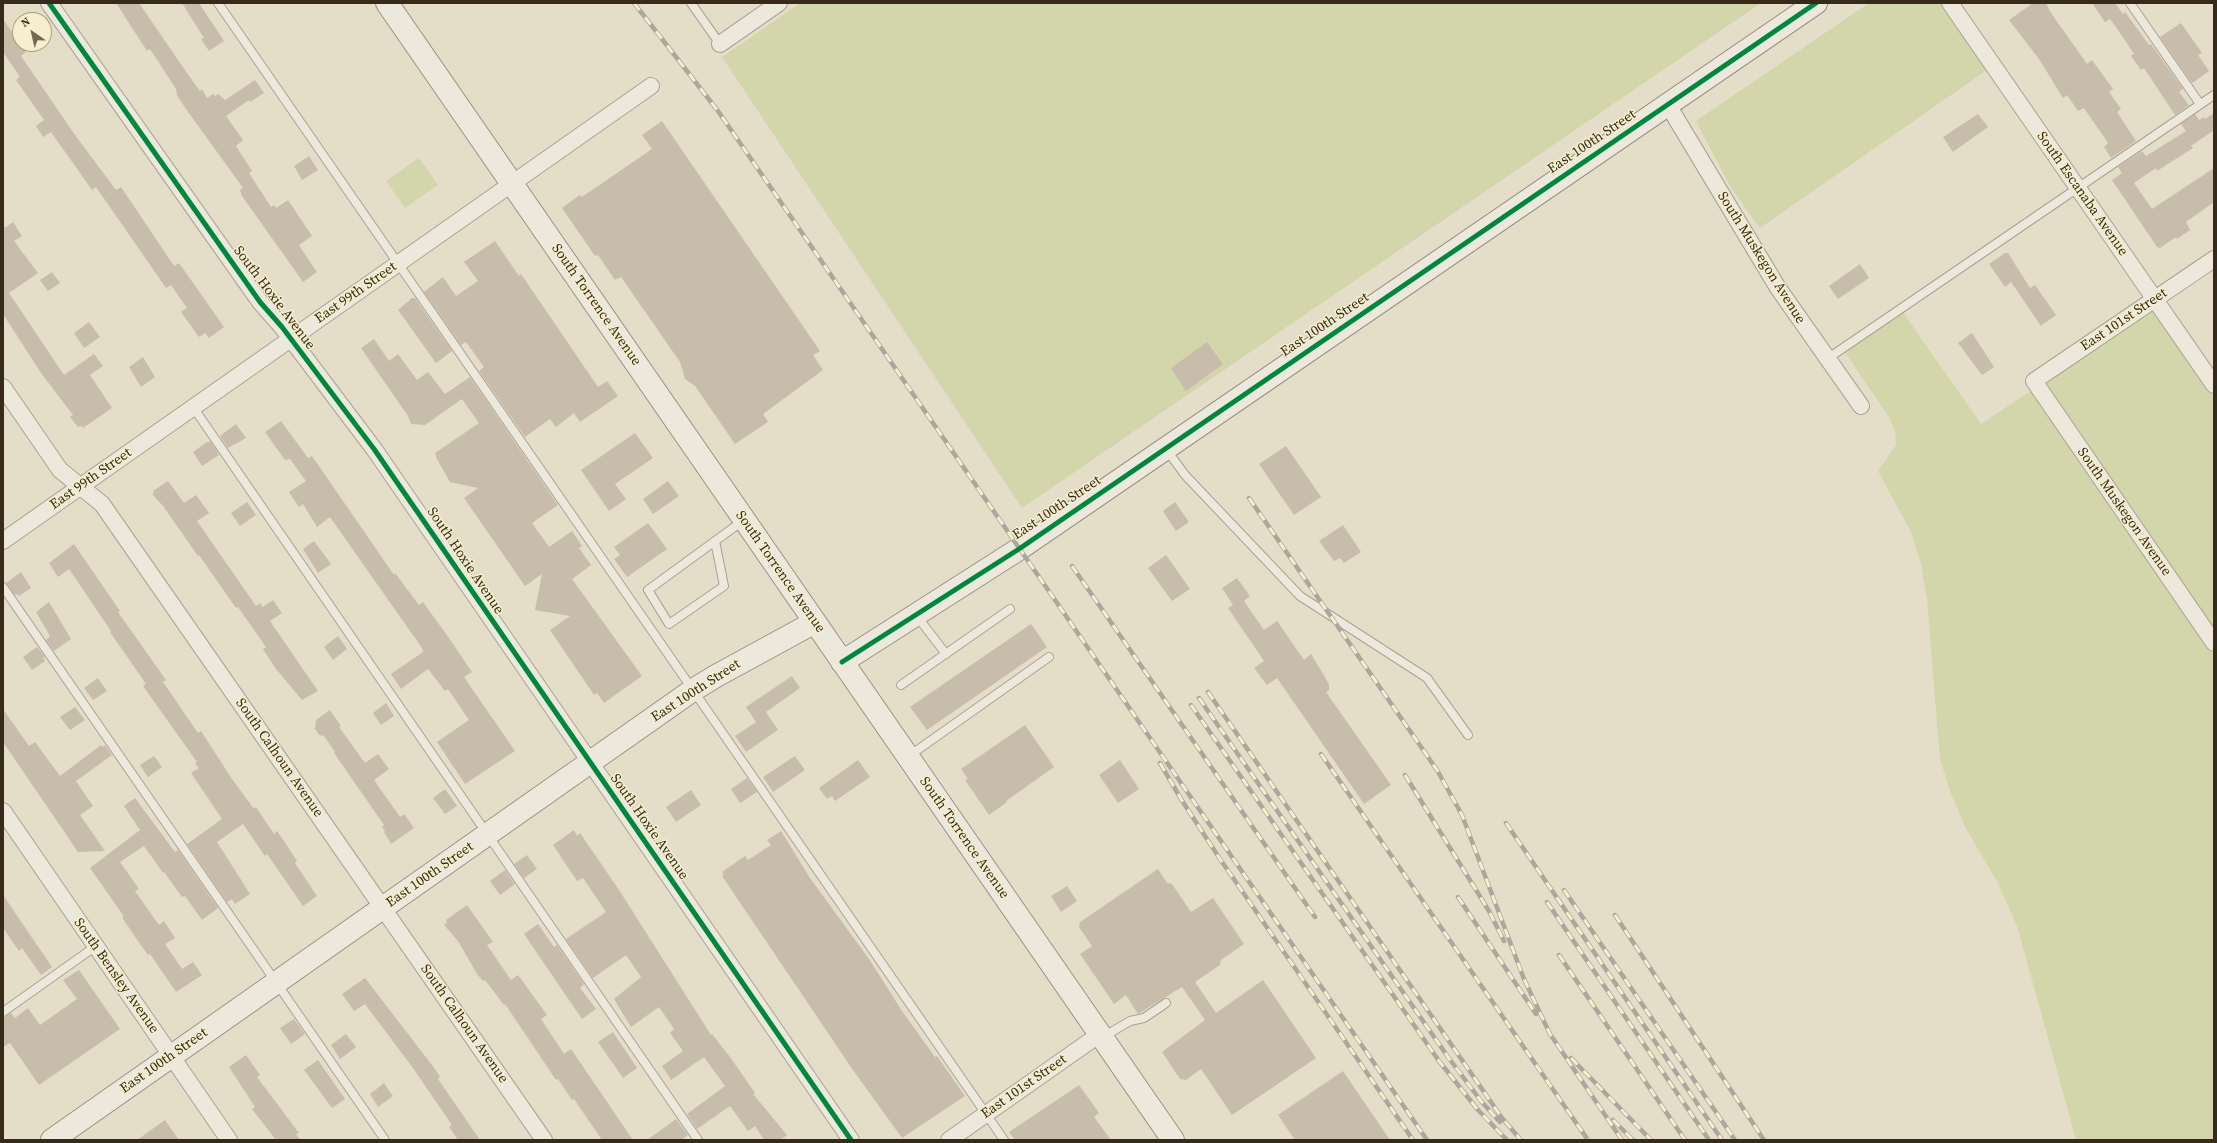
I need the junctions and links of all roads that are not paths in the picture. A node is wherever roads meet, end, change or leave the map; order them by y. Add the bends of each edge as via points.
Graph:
1 (49, 3) edge
2 (218, 3) edge
3 (387, 3) edge
4 (691, 3) edge
5 (779, 3) edge
6 (1816, 3) edge
7 (1950, 3) edge
8 (2130, 3) edge
9 (720, 44) joint
10 (651, 86) dead end
11 (2214, 95) edge
12 (2200, 104) junction
13 (1668, 105) junction
14 (512, 183) junction
15 (2078, 188) junction
16 (2214, 259) edge
17 (398, 263) junction
18 (2155, 299) junction
19 (291, 339) junction
20 (1827, 359) junction
21 (2034, 381) joint
22 (2214, 385) edge
23 (3, 387) edge
24 (1861, 406) dead end
25 (193, 407) junction
26 (1166, 449) junction
27 (81, 487) junction
28 (744, 520) junction
29 (3, 541) edge
30 (715, 541) junction
31 (3, 587) edge
32 (1010, 609) dead end
33 (916, 615) junction
34 (815, 622) junction
35 (2214, 643) edge
36 (946, 654) junction
37 (1049, 657) dead end
38 (842, 662) junction
39 (901, 685) dead end
40 (693, 690) junction
41 (1468, 734) dead end
42 (908, 757) junction
43 (590, 763) junction
44 (3, 811) edge
45 (488, 835) junction
46 (383, 908) junction
47 (96, 946) junction
48 (276, 983) junction
49 (1166, 1003) dead end
50 (3, 1012) edge
51 (1101, 1036) junction
52 (172, 1056) junction
53 (986, 1114) junction
54 (62, 1137) edge
55 (229, 1140) edge
56 (385, 1140) edge
57 (544, 1140) edge
58 (698, 1140) edge
59 (851, 1140) edge
60 (949, 1140) edge
61 (1004, 1140) edge
62 (1173, 1140) edge

1 - 19 street, South Hoxie Avenue via 260,302
2 - 17 lane
3 - 14 main road, South Torrence Avenue
4 - 9 lane
5 - 9 street
6 - 13 main road, East 100th Street
7 - 15 street, South Escanaba Avenue
8 - 12 lane
10 - 14 street, East 99th Street
11 - 12 lane
12 - 15 lane
13 - 20 street, South Muskegon Avenue via 1778,288
13 - 26 main road, East 100th Street
14 - 17 street, East 99th Street
14 - 28 main road, South Torrence Avenue
15 - 18 street, South Escanaba Avenue
15 - 20 lane
16 - 18 street, East 101st Street
17 - 19 street, East 99th Street
17 - 40 lane
18 - 21 street, East 101st Street
18 - 22 street, South Escanaba Avenue
19 - 25 street, East 99th Street
19 - 43 street, South Hoxie Avenue via 374,449
20 - 24 street, South Muskegon Avenue
21 - 35 street, South Muskegon Avenue
23 - 27 street, South Calhoun Avenue via 60,470
25 - 27 street, East 99th Street
25 - 45 lane
26 - 33 main road, East 100th Street
26 - 41 lane via 1185,475 1300,596 1427,678
27 - 29 street, East 99th Street
27 - 46 street, South Calhoun Avenue via 102,504
28 - 30 lane
28 - 34 main road, South Torrence Avenue
30 - 30 lane via 724,586 669,624 648,590
31 - 48 lane
32 - 36 lane
33 - 36 lane
33 - 38 main road, East 100th Street
34 - 38 main road, South Torrence Avenue
34 - 40 main road, East 100th Street
36 - 39 lane
37 - 42 lane
38 - 42 main road, South Torrence Avenue
40 - 43 main road, East 100th Street
40 - 53 lane
42 - 51 main road, South Torrence Avenue
43 - 45 main road, East 100th Street
43 - 59 street, South Hoxie Avenue
44 - 47 street, South Bensley Avenue
45 - 46 main road, East 100th Street
45 - 58 lane
46 - 48 main road, East 100th Street
46 - 57 street, South Calhoun Avenue
47 - 50 lane
47 - 52 street, South Bensley Avenue
48 - 52 main road, East 100th Street
48 - 56 lane
49 - 51 lane via 1144,1018 1130,1020
51 - 53 street, East 101st Street
51 - 62 main road, South Torrence Avenue
52 - 54 main road, East 100th Street
52 - 55 street, South Bensley Avenue
53 - 60 street, East 101st Street
53 - 61 lane

